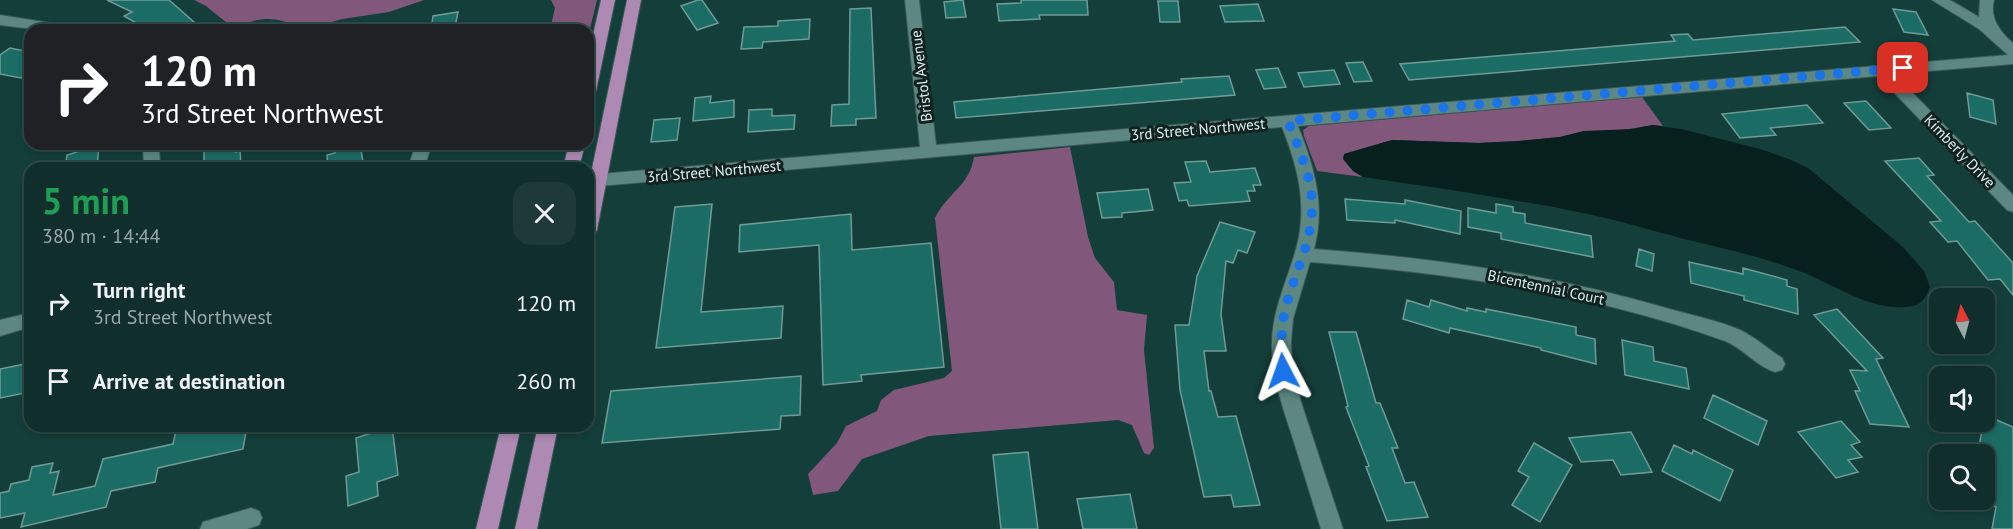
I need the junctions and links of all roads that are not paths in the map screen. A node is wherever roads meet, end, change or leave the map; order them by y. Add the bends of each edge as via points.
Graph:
1 (608, 0) edge
2 (634, 0) edge
3 (912, 0) edge
4 (1939, 0) edge
5 (1987, 0) edge
6 (0, 20) edge
7 (34, 24) edge
8 (2011, 51) edge
9 (594, 64) edge
10 (1881, 70) junction
11 (1288, 121) junction
12 (929, 152) junction
13 (594, 176) edge
14 (594, 180) edge
15 (2013, 206) edge
16 (1304, 255) junction
17 (24, 322) edge
18 (0, 328) edge
19 (1775, 364) dead end
20 (510, 432) edge
21 (547, 432) edge
22 (251, 518) dead end
23 (211, 529) edge
24 (487, 529) edge
25 (526, 529) edge
26 (1332, 529) edge

1 - 9 main road
2 - 13 main road
3 - 12 street, Bristol Avenue
4 - 8 street via 1984,26
5 - 8 street via 1986,16
6 - 7 street
8 - 10 street, 3rd Street Northwest
10 - 11 street, 3rd Street Northwest
10 - 15 street, Kimberly Drive
11 - 12 street, 3rd Street Northwest
11 - 16 street via 1310,185 1310,232
12 - 14 street, 3rd Street Northwest
16 - 19 street, Bicentennial Court via 1397,262 1550,286 1734,336
16 - 26 street via 1284,313 1283,371
17 - 18 street
20 - 24 main road
21 - 25 main road
22 - 23 street

